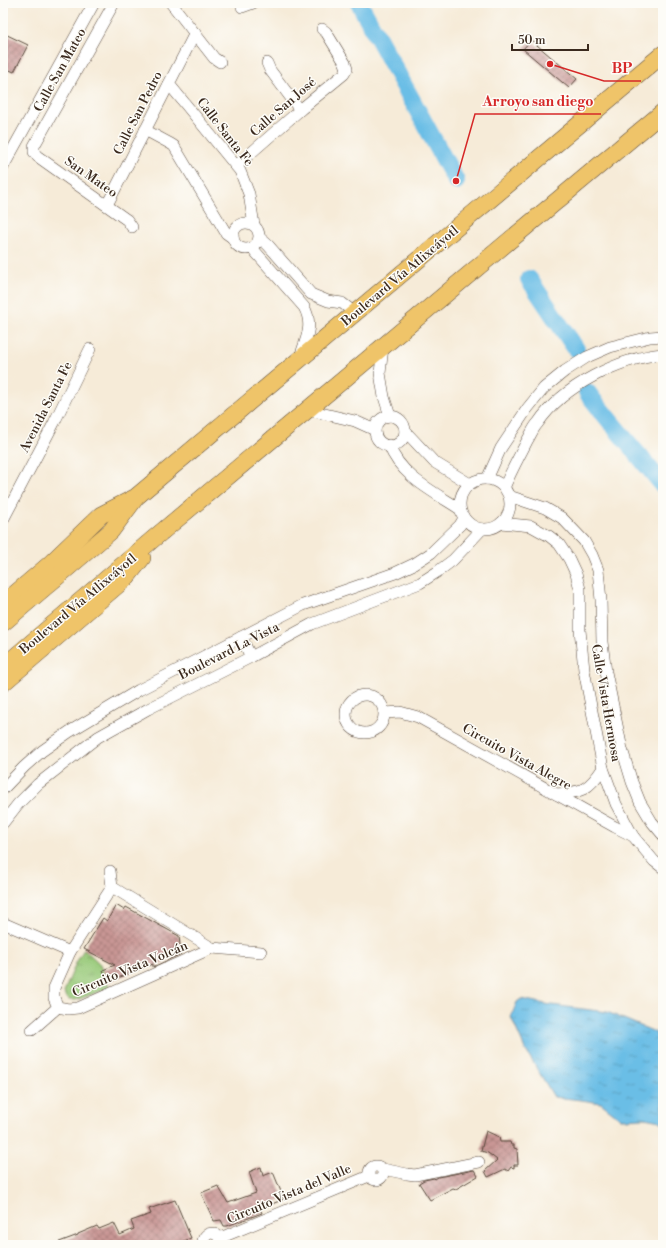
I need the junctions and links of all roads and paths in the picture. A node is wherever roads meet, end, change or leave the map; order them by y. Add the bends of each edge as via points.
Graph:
1 (94, 3) edge
2 (114, 3) edge
3 (171, 3) edge
4 (253, 3) edge
5 (242, 7) dead end
6 (322, 29) dead end
7 (195, 33) junction
8 (663, 54) edge
9 (220, 62) dead end
10 (267, 63) dead end
11 (169, 84) junction
12 (300, 110) junction
13 (663, 112) edge
14 (145, 130) junction
15 (34, 152) joint
16 (236, 166) junction
17 (3, 167) edge
18 (107, 205) junction
19 (254, 225) junction
20 (132, 227) dead end
21 (233, 238) junction
22 (260, 238) junction
23 (252, 248) junction
24 (355, 313) junction
25 (663, 336) edge
26 (383, 347) junction
27 (90, 349) dead end
28 (663, 354) edge
29 (298, 361) junction
30 (308, 410) junction
31 (390, 416) junction
32 (374, 430) junction
33 (405, 431) junction
34 (389, 445) junction
35 (487, 479) junction
36 (470, 484) junction
37 (506, 492) junction
38 (136, 497) junction
39 (462, 514) junction
40 (3, 520) edge
41 (501, 523) junction
42 (482, 529) junction
43 (152, 540) junction
44 (3, 604) edge
45 (3, 623) edge
46 (241, 637) junction
47 (251, 657) junction
48 (3, 667) edge
49 (3, 683) edge
50 (385, 713) dead end
51 (603, 768) junction
52 (3, 789) edge
53 (555, 794) junction
54 (3, 823) edge
55 (663, 835) edge
56 (633, 836) junction
57 (663, 868) edge
58 (110, 871) dead end
59 (112, 887) junction
60 (3, 923) edge
61 (212, 948) junction
62 (70, 952) junction
63 (261, 952) dead end
64 (58, 1007) junction
65 (32, 1030) dead end
66 (480, 1162) dead end
67 (220, 1242) edge
68 (204, 1245) edge

1 - 17 street
2 - 15 street, Calle San Mateo via 34,146
3 - 7 street
4 - 5 street
6 - 12 street, Calle San José via 345,63 346,69 344,74
7 - 9 street
7 - 11 street, Calle San Pedro
8 - 24 main road, Boulevard Vía Atlixcáyotl
10 - 12 street
11 - 14 street, Calle San Pedro
11 - 16 street, Calle Santa Fe
12 - 16 street, Calle San José
13 - 26 main road, Boulevard Vía Atlixcáyotl
14 - 18 street, Calle San Pedro
14 - 21 street via 174,146 226,233
15 - 18 street, San Mateo
16 - 19 street, Calle Santa Fe via 247,187
18 - 20 street, San Mateo
19 - 21 street via 248,222 237,226 233,231
19 - 22 street
21 - 23 street via 240,248
22 - 23 street
22 - 24 street via 311,294 342,303
23 - 29 street via 308,314 309,331
24 - 29 main road, Boulevard Vía Atlixcáyotl
25 - 35 street via 610,347 587,357 544,388 501,448
26 - 30 main road, Boulevard Vía Atlixcáyotl
26 - 31 street via 380,374
27 - 40 street, Avenida Santa Fe
28 - 37 street via 626,362 599,373 563,395 538,422 512,469
29 - 38 main road, Boulevard Vía Atlixcáyotl
30 - 32 street via 355,421
30 - 43 main road, Boulevard Vía Atlixcáyotl
31 - 32 street via 379,420
31 - 33 street via 400,420
32 - 34 street via 379,441
33 - 34 street via 400,441
33 - 36 street via 434,462
34 - 39 street via 393,456 416,481
35 - 36 street
35 - 37 street via 496,482
36 - 39 street via 460,499
37 - 41 street via 510,506 507,516
37 - 55 street, Calle Vista Hermosa via 562,518 584,541 592,555 598,570 606,672 622,749 640,802
38 - 44 main road, Boulevard Vía Atlixcáyotl via 102,516
38 - 45 main road, Boulevard Vía Atlixcáyotl via 111,531
39 - 42 street via 472,526
39 - 46 street, Boulevard La Vista via 460,525 431,553 414,564 303,605
41 - 42 street via 492,528
41 - 51 street, Calle Vista Hermosa via 531,526 549,536 559,544 576,574 580,589 580,630 584,670
42 - 47 street, Boulevard La Vista via 453,560 420,583 312,624
43 - 48 main road, Boulevard Vía Atlixcáyotl
43 - 49 main road, Boulevard Vía Atlixcáyotl via 127,577
46 - 47 street
46 - 52 street, Boulevard La Vista via 139,690 70,732 42,751
47 - 54 street, Boulevard La Vista via 148,708 98,737 38,784
50 - 53 street, Circuito Vista Alegre via 400,712 418,717
51 - 53 street via 596,780 586,788 575,793
51 - 56 street, Calle Vista Hermosa via 616,804
53 - 56 street, Circuito Vista Alegre
56 - 57 street, Calle Vista Hermosa
58 - 59 street
59 - 61 street, Circuito Vista Volcán
59 - 62 street, Circuito Vista Volcán
60 - 62 street
61 - 63 street, Circuito Vista Volcán
61 - 64 street, Circuito Vista Volcán via 78,1008
62 - 64 street, Circuito Vista Volcán via 54,988 54,998
64 - 65 street, Circuito Vista Volcán
66 - 67 street, Circuito Vista del Valle via 415,1174 383,1169 384,1173 379,1179 375,1180 369,1176
67 - 68 street via 213,1233 204,1236

